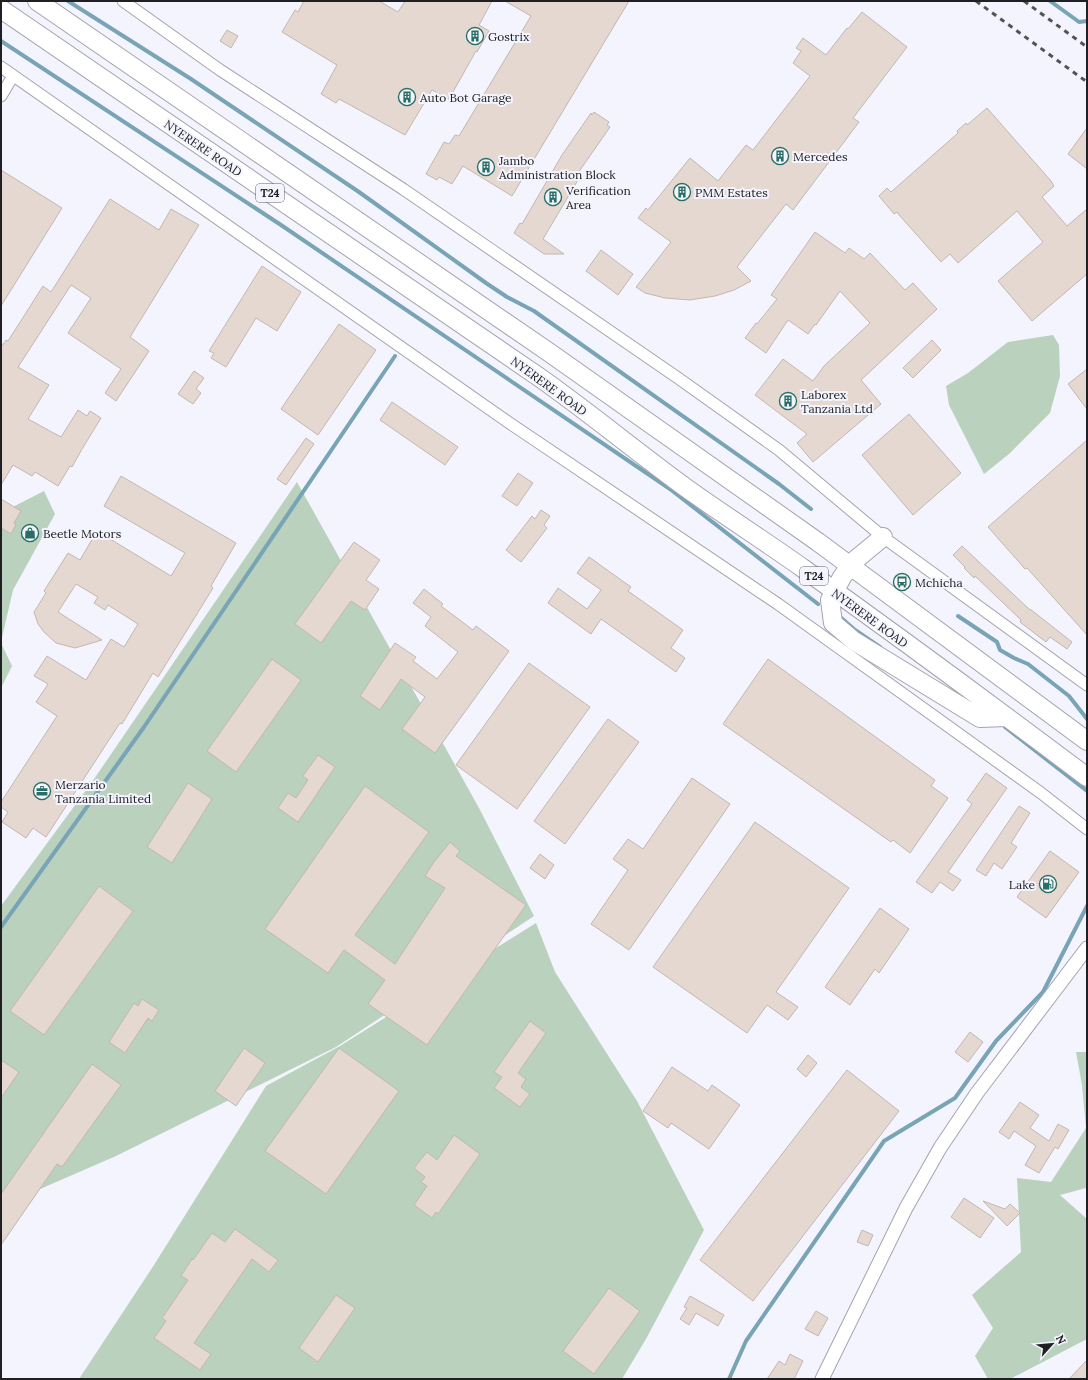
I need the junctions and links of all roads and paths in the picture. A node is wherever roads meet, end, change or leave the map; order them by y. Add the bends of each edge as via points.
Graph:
1 (37, 1) edge
2 (123, 1) edge
3 (1, 9) edge
4 (1, 67) edge
5 (13, 76) junction
6 (1, 96) edge
7 (883, 537) junction
8 (851, 566) junction
9 (834, 591) junction
10 (1087, 685) edge
11 (1007, 717) junction
12 (1087, 741) edge
13 (1087, 778) edge
14 (1087, 829) edge
15 (1087, 948) edge
16 (822, 1379) edge

1 - 8 highway, T24 via 550,353
2 - 7 street via 220,70 403,189 678,378 779,450
3 - 9 highway, NYERERE ROAD / T24 via 539,377 689,490
4 - 5 street
5 - 6 street
5 - 14 street via 508,422 778,604 1035,788
7 - 8 highway
7 - 10 street
8 - 9 highway
8 - 12 highway, T24
9 - 11 highway, NYERERE ROAD / T24
9 - 11 highway via 830,600 833,623 854,642 980,718
11 - 13 highway, NYERERE ROAD / T24
15 - 16 street via 977,1093 940,1148 906,1208

